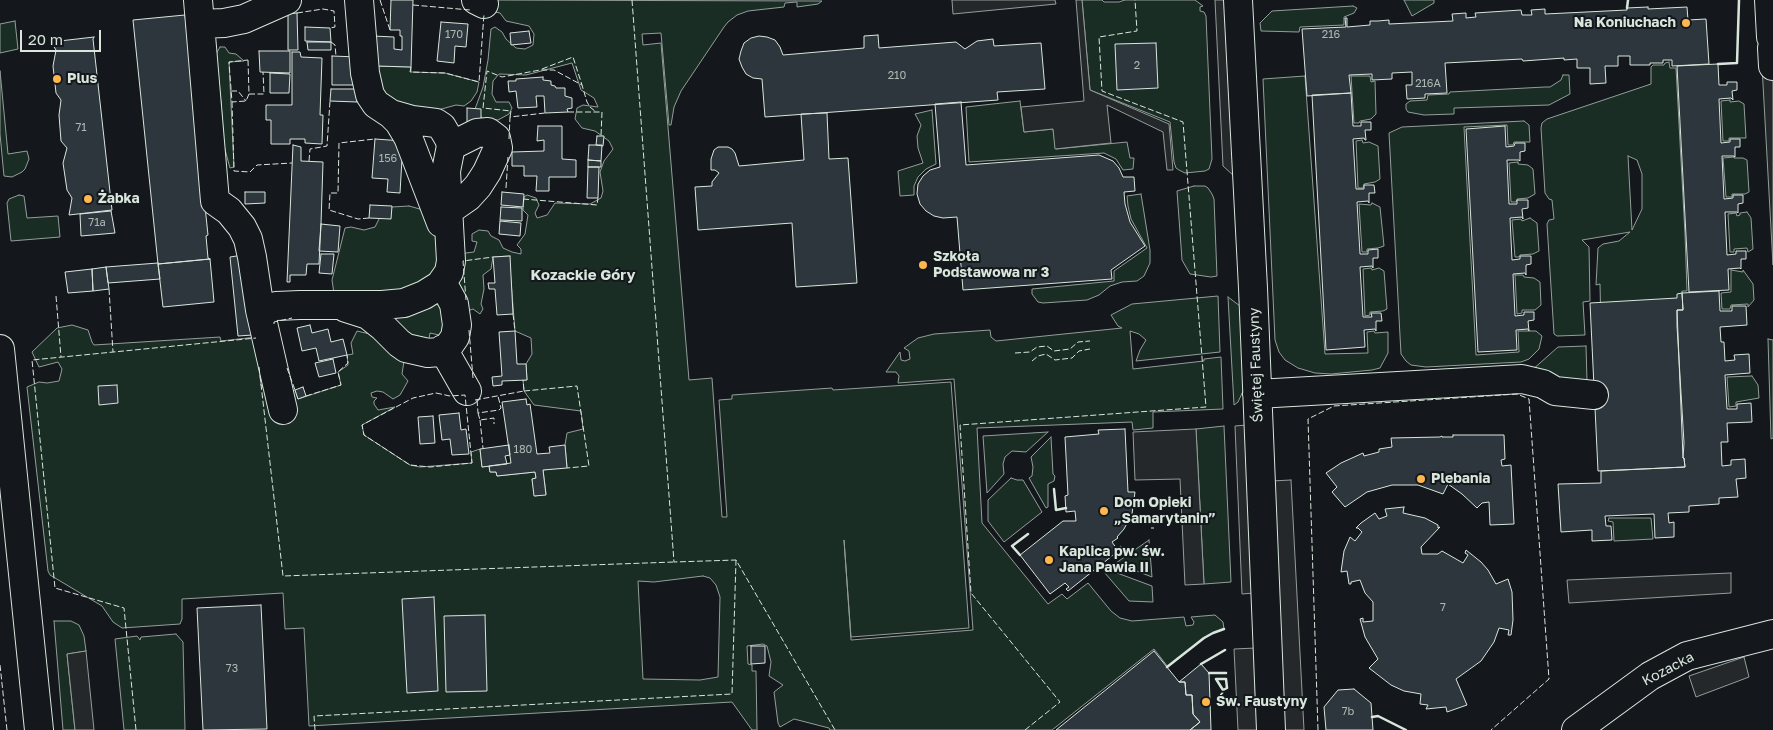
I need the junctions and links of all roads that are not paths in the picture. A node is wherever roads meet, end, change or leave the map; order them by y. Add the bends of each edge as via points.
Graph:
1 (287, 0) edge
2 (359, 0) edge
3 (1238, 0) edge
4 (1769, 0) edge
5 (199, 12) edge
6 (1772, 50) edge
7 (391, 114) junction
8 (451, 146) junction
9 (448, 210) junction
10 (450, 247) junction
11 (442, 282) junction
12 (333, 304) junction
13 (260, 310) junction
14 (0, 349) edge
15 (443, 349) junction
16 (467, 391) dead end
17 (1257, 394) junction
18 (1594, 395) dead end
19 (283, 410) dead end
20 (1773, 634) edge
21 (39, 730) edge
22 (1271, 730) edge
23 (1576, 730) edge

1 - 5 street via 244,19 224,23
2 - 7 street via 370,95 376,104
3 - 17 street, Świętej Faustyny
4 - 6 street
5 - 13 street via 215,201 230,211 248,239
7 - 8 street via 436,123 446,132
7 - 10 street via 408,137
8 - 9 street via 446,171
8 - 9 street via 477,133 488,132 496,138 498,148 478,186
9 - 10 street
10 - 11 street via 449,272
11 - 12 street via 424,295 404,303 382,306
11 - 15 street via 454,304 457,325 455,337
12 - 13 street via 276,306
12 - 15 street via 368,316 406,348 428,352
13 - 19 street
14 - 21 street
15 - 16 street
17 - 18 street via 1522,379 1555,391
17 - 22 street, Świętej Faustyny
20 - 23 street, Kozacka via 1687,656 1650,676

